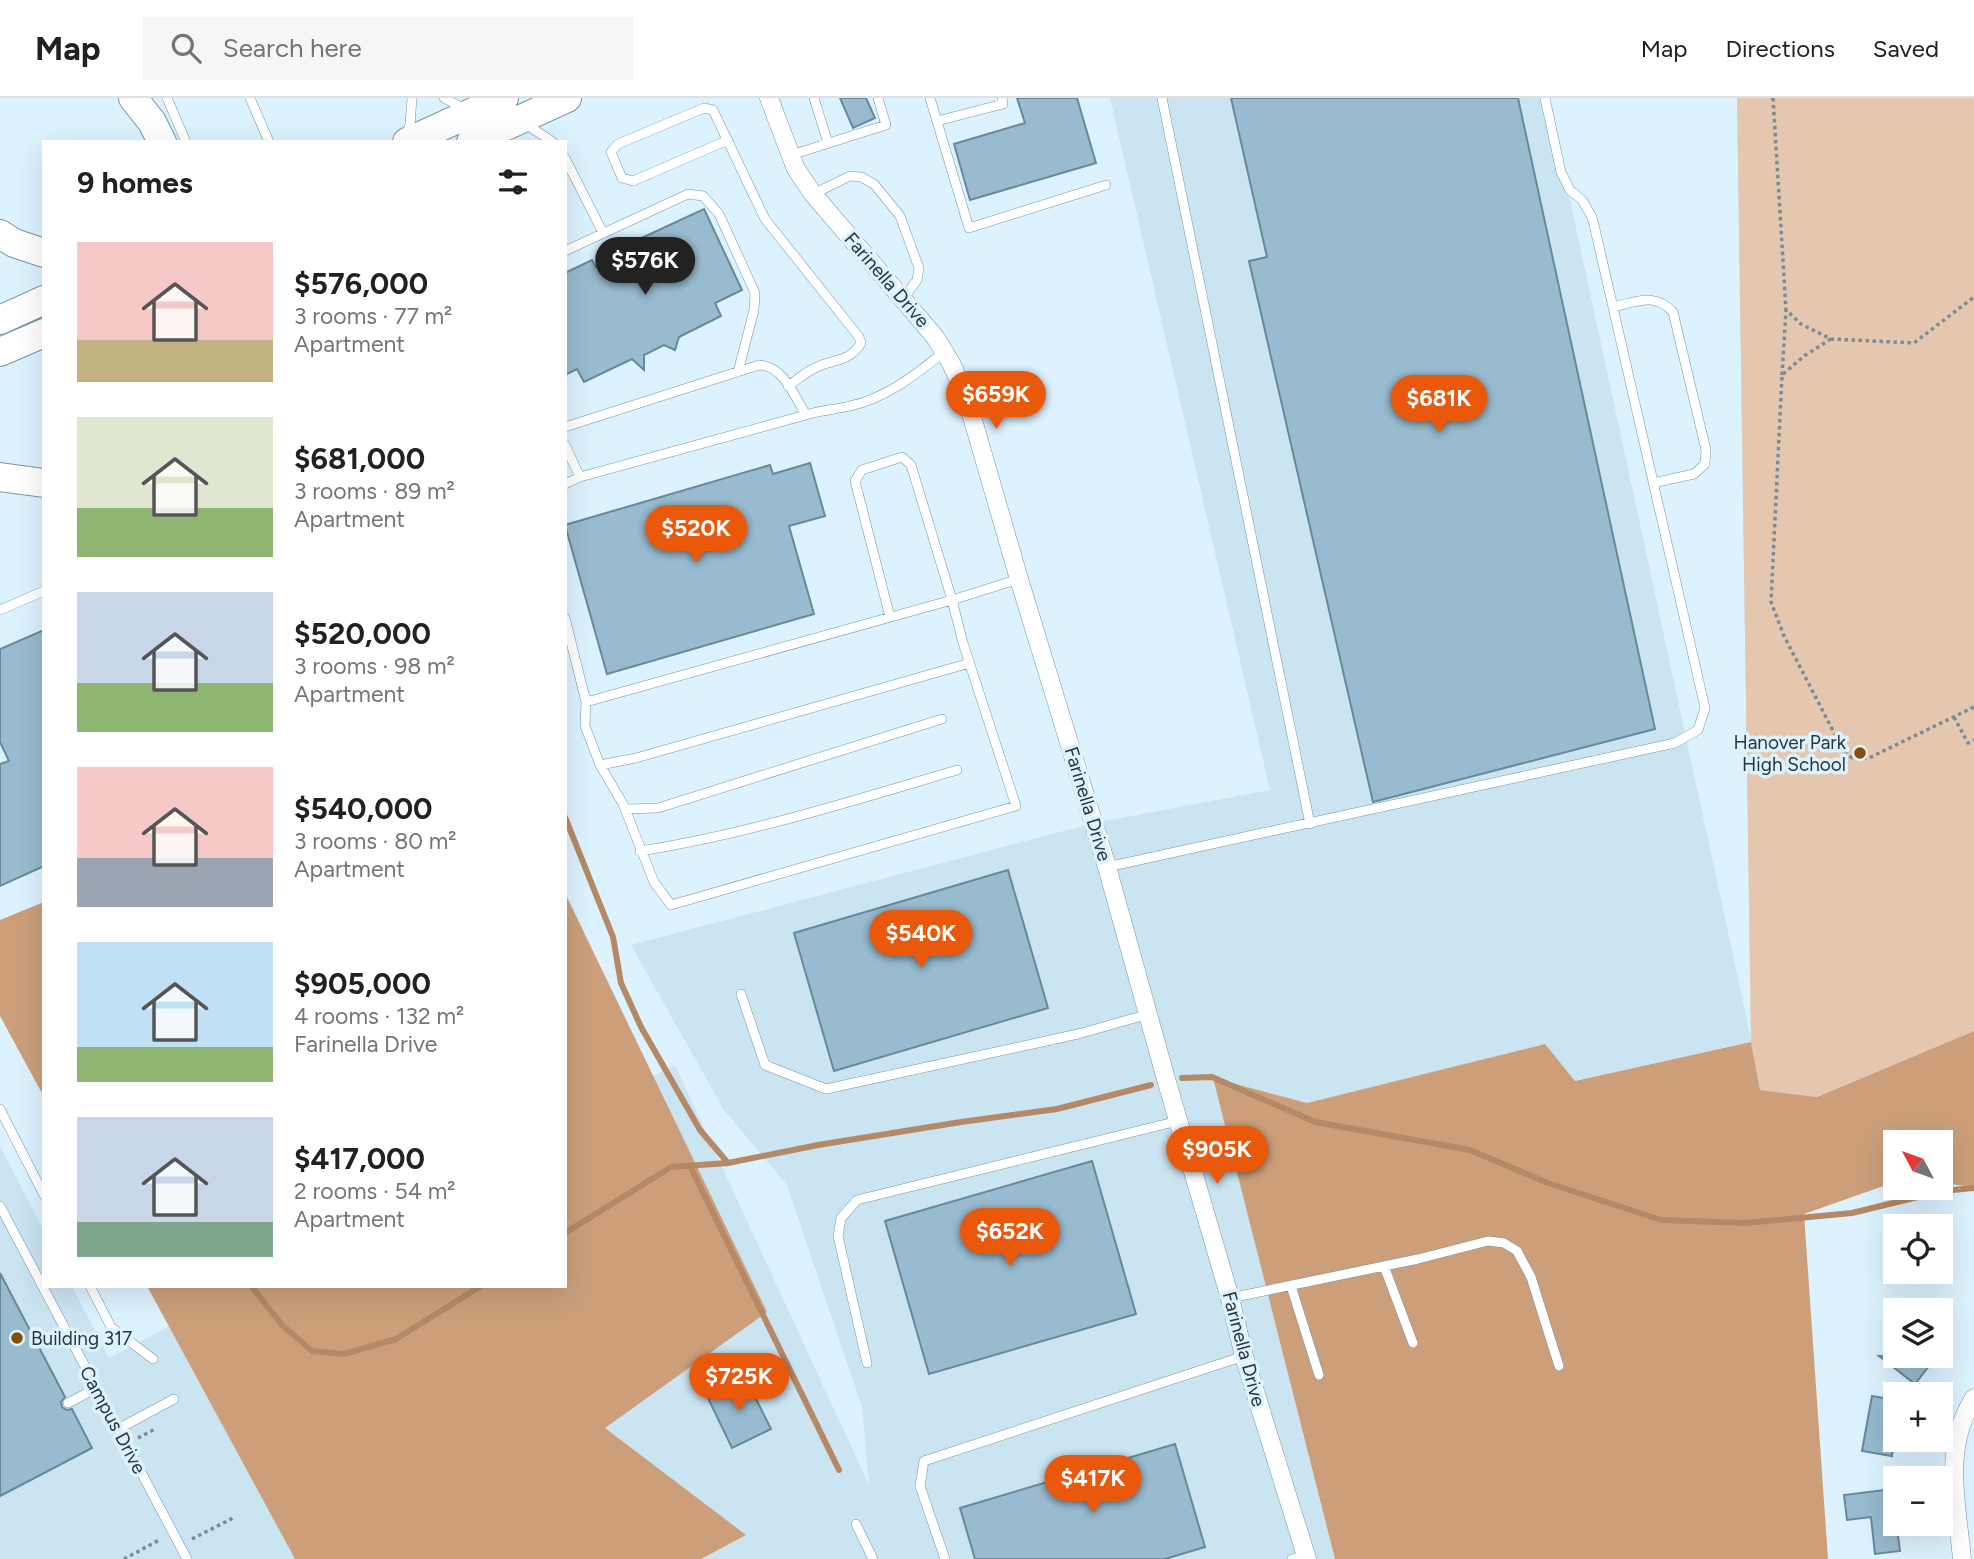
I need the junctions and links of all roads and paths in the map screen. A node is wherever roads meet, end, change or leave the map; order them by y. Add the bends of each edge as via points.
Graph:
1 (133, 98) edge
2 (167, 98) edge
3 (250, 98) edge
4 (412, 98) edge
5 (443, 98) edge
6 (567, 98) edge
7 (769, 98) edge
8 (814, 98) edge
9 (878, 98) edge
10 (930, 98) edge
11 (1002, 98) edge
12 (1161, 98) edge
13 (1545, 98) edge
14 (1773, 98) edge
15 (512, 109) edge
16 (473, 112) junction
17 (154, 121) edge
18 (937, 121) junction
19 (185, 140) edge
20 (268, 140) edge
21 (406, 140) edge
22 (410, 140) edge
23 (473, 140) edge
24 (550, 140) edge
25 (728, 141) junction
26 (828, 143) junction
27 (791, 155) junction
28 (567, 162) edge
29 (1106, 185) dead end
30 (813, 194) junction
31 (603, 233) junction
32 (0, 234) edge
33 (567, 250) edge
34 (42, 252) edge
35 (1974, 297) edge
36 (902, 299) junction
37 (42, 301) edge
38 (1613, 307) junction
39 (1786, 310) junction
40 (0, 320) edge
41 (42, 334) edge
42 (1831, 339) junction
43 (0, 352) edge
44 (944, 352) junction
45 (738, 372) junction
46 (1782, 375) junction
47 (788, 386) junction
48 (806, 415) junction
49 (567, 427) edge
50 (567, 449) edge
51 (580, 477) junction
52 (8, 478) edge
53 (42, 483) edge
54 (567, 483) edge
55 (1653, 483) junction
56 (42, 494) edge
57 (1018, 579) junction
58 (42, 590) edge
59 (953, 600) junction
60 (0, 610) edge
61 (890, 617) junction
62 (567, 626) edge
63 (970, 663) junction
64 (586, 702) junction
65 (1974, 707) edge
66 (1954, 717) junction
67 (942, 719) dead end
68 (1974, 740) edge
69 (600, 765) junction
70 (957, 769) dead end
71 (625, 809) junction
72 (1310, 824) junction
73 (640, 851) junction
74 (1107, 867) junction
75 (741, 994) dead end
76 (1149, 1014) junction
77 (0, 1109) edge
78 (1178, 1121) junction
79 (42, 1191) edge
80 (0, 1206) edge
81 (1384, 1266) junction
82 (42, 1285) edge
83 (1291, 1286) junction
84 (44, 1288) edge
85 (91, 1288) edge
86 (1230, 1298) junction
87 (1413, 1343) dead end
88 (1244, 1356) junction
89 (153, 1359) dead end
90 (867, 1363) dead end
91 (1559, 1366) dead end
92 (1319, 1375) dead end
93 (97, 1388) junction
94 (1974, 1398) edge
95 (174, 1399) dead end
96 (68, 1403) dead end
97 (118, 1429) junction
98 (155, 1429) dead end
99 (138, 1438) dead end
100 (235, 1517) dead end
101 (856, 1524) dead end
102 (162, 1539) dead end
103 (190, 1540) dead end
104 (1302, 1558) edge
105 (124, 1559) edge
106 (187, 1559) edge
107 (873, 1559) edge
108 (945, 1559) edge
109 (1962, 1559) edge

1 - 17 main road
2 - 19 lane
3 - 20 lane
4 - 21 lane
5 - 16 lane
6 - 15 main road
7 - 27 street, Farinella Drive
8 - 26 lane
9 - 26 lane via 886,125
10 - 18 lane
11 - 18 lane via 1003,104
12 - 72 lane
13 - 38 lane via 1561,172 1592,217
14 - 39 path
15 - 16 main road
15 - 23 main road
15 - 24 lane
16 - 22 main road
18 - 29 lane via 969,228
25 - 25 lane via 713,110 704,108 611,152 622,178 633,181
25 - 47 lane via 765,219 861,343 844,360 818,366
26 - 27 lane
27 - 30 street, Farinella Drive
28 - 31 lane
30 - 36 street, Farinella Drive
30 - 36 lane via 849,176 874,184 900,216 919,268 917,279
31 - 33 lane
31 - 45 lane via 688,194 709,200 755,293
32 - 34 main road
35 - 42 path via 1914,343
36 - 44 street, Farinella Drive
37 - 40 main road
38 - 55 lane
38 - 55 lane via 1653,299 1673,312 1706,450 1705,464 1693,474
39 - 42 path via 1801,324
39 - 46 path
41 - 43 main road
42 - 46 path
44 - 48 lane via 886,393 852,406
44 - 57 street, Farinella Drive via 966,396
45 - 47 lane via 766,365
45 - 49 lane
46 - 66 path via 1771,602 1784,636 1843,750 1852,758 1869,758
47 - 48 lane
48 - 51 lane
50 - 51 lane
51 - 54 lane
52 - 53 main road
52 - 56 lane
55 - 72 lane via 1704,708 1698,730 1675,743
57 - 59 lane
57 - 74 street, Farinella Drive
58 - 60 lane
59 - 61 lane
59 - 61 lane via 911,465 902,457 862,470 855,481
59 - 63 lane
61 - 64 lane
62 - 64 lane
63 - 69 lane
63 - 73 lane via 1016,806 671,905 653,882
64 - 69 lane via 585,726
65 - 66 path
66 - 68 path via 1968,743
67 - 71 lane via 658,808
69 - 71 lane
70 - 73 lane via 862,799
71 - 73 lane
72 - 74 lane
74 - 76 street, Farinella Drive
75 - 76 lane via 765,1065 826,1089
76 - 78 street, Farinella Drive
77 - 79 lane
78 - 86 street, Farinella Drive
78 - 90 lane via 857,1200 841,1218 838,1236
80 - 82 lane, Campus Drive
81 - 83 lane
81 - 87 lane
81 - 91 lane via 1488,1241 1504,1243 1517,1251 1531,1277
83 - 86 lane
83 - 92 lane
84 - 93 lane, Campus Drive
85 - 89 lane via 111,1327
86 - 88 street, Farinella Drive
88 - 104 street, Farinella Drive
88 - 108 lane via 924,1461 920,1486
93 - 96 lane
93 - 97 lane, Campus Drive
94 - 109 street via 1958,1433 1953,1459
95 - 97 lane
97 - 106 lane, Campus Drive
98 - 99 path
100 - 103 path
101 - 107 lane
102 - 105 path

